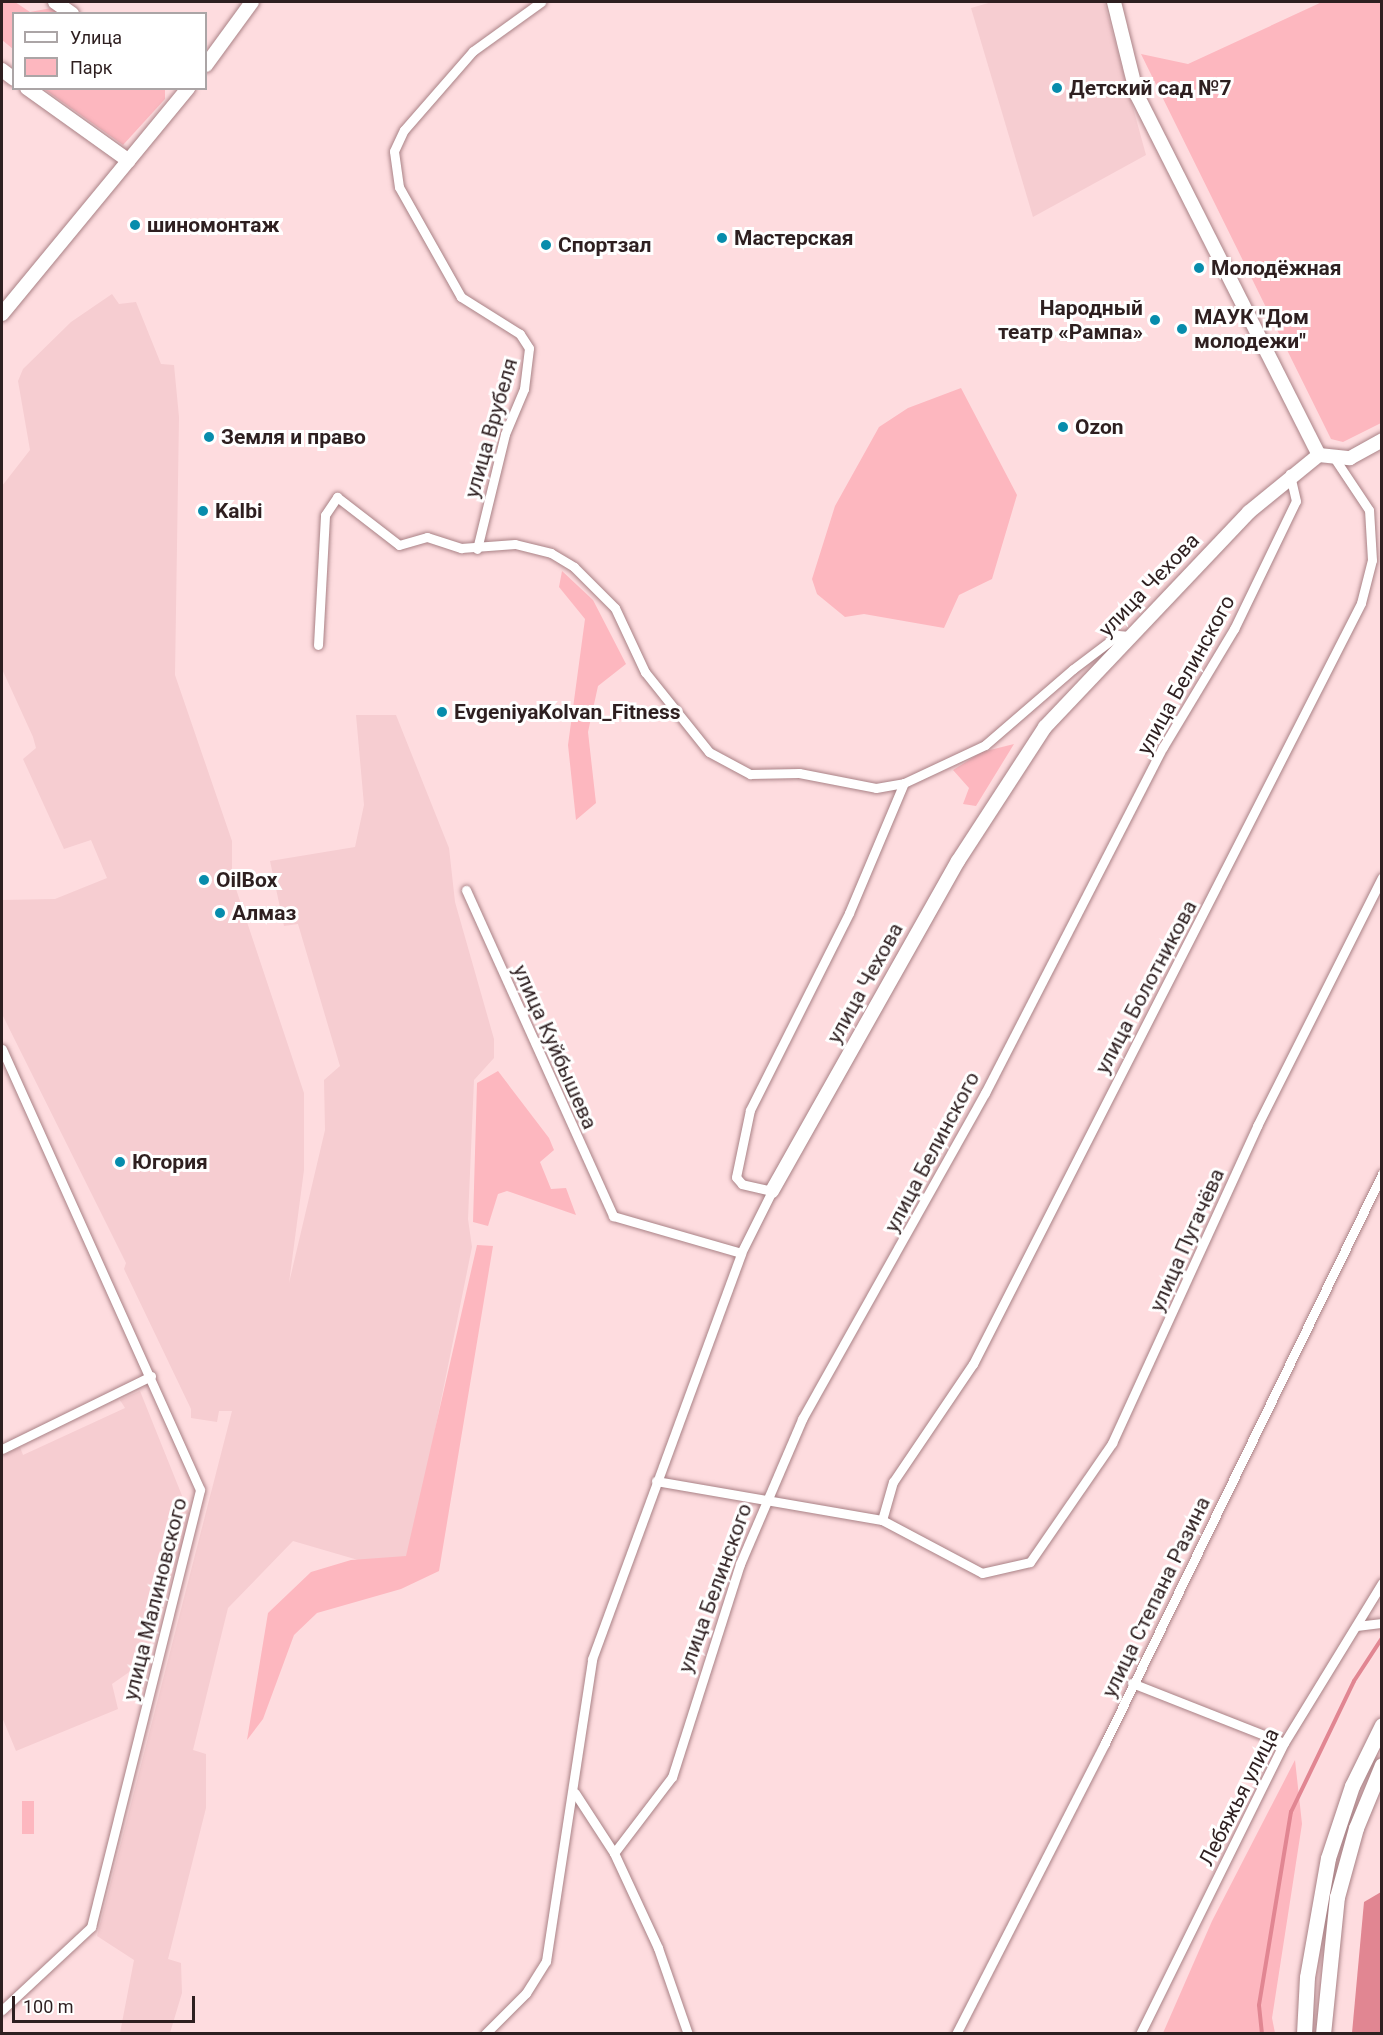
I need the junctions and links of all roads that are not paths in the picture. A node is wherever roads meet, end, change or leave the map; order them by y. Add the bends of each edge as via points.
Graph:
1 (55, 2) edge
2 (252, 2) edge
3 (541, 2) edge
4 (1114, 2) edge
5 (69, 12) edge
6 (207, 64) edge
7 (30, 90) edge
8 (183, 90) edge
9 (129, 161) junction
10 (2, 314) edge
11 (1382, 440) edge
12 (1319, 455) junction
13 (1335, 459) junction
14 (1290, 474) junction
15 (477, 549) junction
16 (1129, 636) junction
17 (318, 645) dead end
18 (904, 783) junction
19 (1382, 878) edge
20 (466, 890) dead end
21 (2, 1049) edge
22 (1382, 1173) edge
23 (772, 1191) junction
24 (741, 1253) junction
25 (151, 1376) junction
26 (2, 1449) edge
27 (656, 1481) junction
28 (767, 1500) junction
29 (882, 1520) junction
30 (1382, 1583) edge
31 (1382, 1623) edge
32 (1357, 1626) junction
33 (1132, 1683) junction
34 (1382, 1725) edge
35 (1284, 1743) junction
36 (1382, 1765) edge
37 (575, 1792) junction
38 (614, 1853) junction
39 (2, 2010) edge
40 (496, 2029) edge
41 (485, 2034) edge
42 (688, 2034) edge
43 (956, 2034) edge
44 (1140, 2034) edge
45 (1304, 2034) edge
46 (1323, 2034) edge

1 - 5 street
2 - 6 street
3 - 15 street, улица Врубеля via 473,51 404,130 394,151 399,188 461,297 520,334 529,348 524,389 505,434
4 - 12 street via 1137,95
7 - 9 street
8 - 9 street
9 - 10 street
11 - 13 street via 1350,458
12 - 13 street
12 - 14 street, улица Чехова
13 - 29 street, улица Болотникова via 1369,510 1372,560 1361,603 973,1364 893,1482
14 - 16 street, улица Чехова
14 - 28 street, улица Белинского via 1296,501 1234,629 1163,747 980,1103 802,1419
15 - 17 street via 427,537 399,545 343,498 331,500 324,515
15 - 18 street via 515,544 551,554 574,567 615,608 645,672 709,752 750,774 799,773 876,788
16 - 18 street via 1118,635 1072,669 985,745
16 - 23 street, улица Чехова via 1045,727 988,812
18 - 23 street, улица Чехова via 849,913 750,1110 736,1177 742,1184
19 - 29 street, улица Пугачёва via 1257,1126 1112,1443 1030,1562 982,1574
20 - 24 street, улица Куйбышева via 614,1216
21 - 25 street, улица Малиновского
22 - 33 street, улица Степана Разина
23 - 24 street
24 - 27 street
25 - 26 street
25 - 39 street, улица Малиновского via 197,1481 200,1501 91,1927
27 - 28 street
27 - 37 street via 592,1659 583,1699
28 - 29 street
28 - 38 street, улица Белинского via 736,1575 672,1777
30 - 32 street, Лебяжья улица
31 - 32 street
32 - 35 street, Лебяжья улица
33 - 35 street
33 - 43 street, улица Степана Разина
34 - 45 main road via 1352,1786 1328,1858 1307,1977
35 - 44 street, Лебяжья улица
36 - 46 main road via 1343,1874 1325,1979
37 - 38 street
37 - 40 street via 546,1962
38 - 42 street via 658,1948
40 - 41 street

